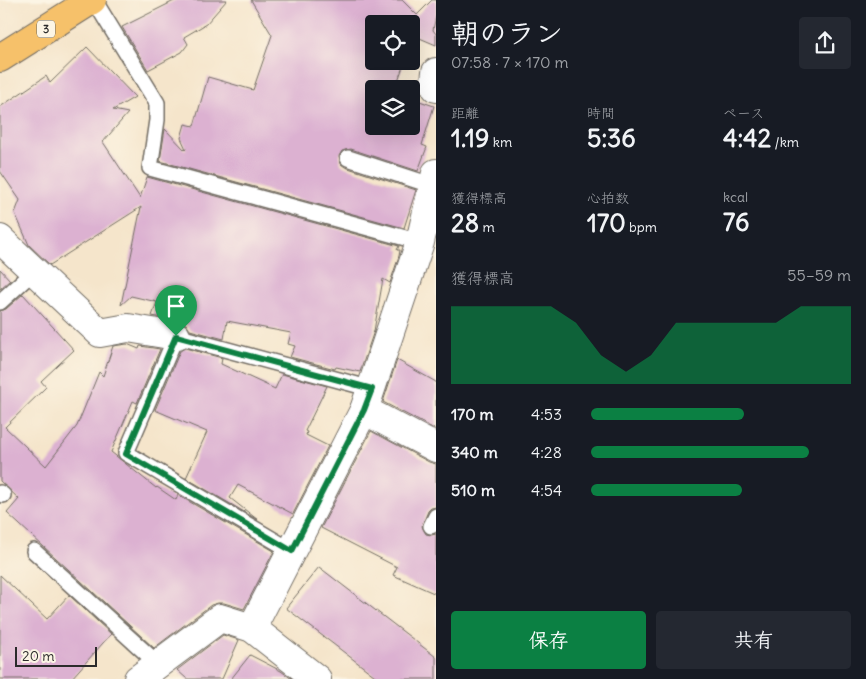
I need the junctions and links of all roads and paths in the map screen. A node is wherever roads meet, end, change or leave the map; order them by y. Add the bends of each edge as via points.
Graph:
1 (93, 0) edge
2 (0, 58) edge
3 (436, 72) edge
4 (436, 88) edge
5 (348, 158) dead end
6 (434, 195) edge
7 (0, 239) edge
8 (420, 242) junction
9 (34, 271) junction
10 (0, 302) edge
11 (176, 336) junction
12 (368, 399) junction
13 (436, 448) edge
14 (34, 551) dead end
15 (292, 551) junction
16 (252, 628) junction
17 (148, 672) edge
18 (311, 677) edge

1 - 2 main road, 3
1 - 8 lane via 157,103 150,168
3 - 4 street
5 - 6 lane
6 - 8 street
7 - 9 street
8 - 12 street
9 - 10 lane
9 - 11 street via 100,333 128,328
11 - 12 lane
11 - 15 lane via 126,454
12 - 13 street
12 - 15 street
14 - 17 lane
15 - 16 street
16 - 17 street via 220,618
16 - 18 street

